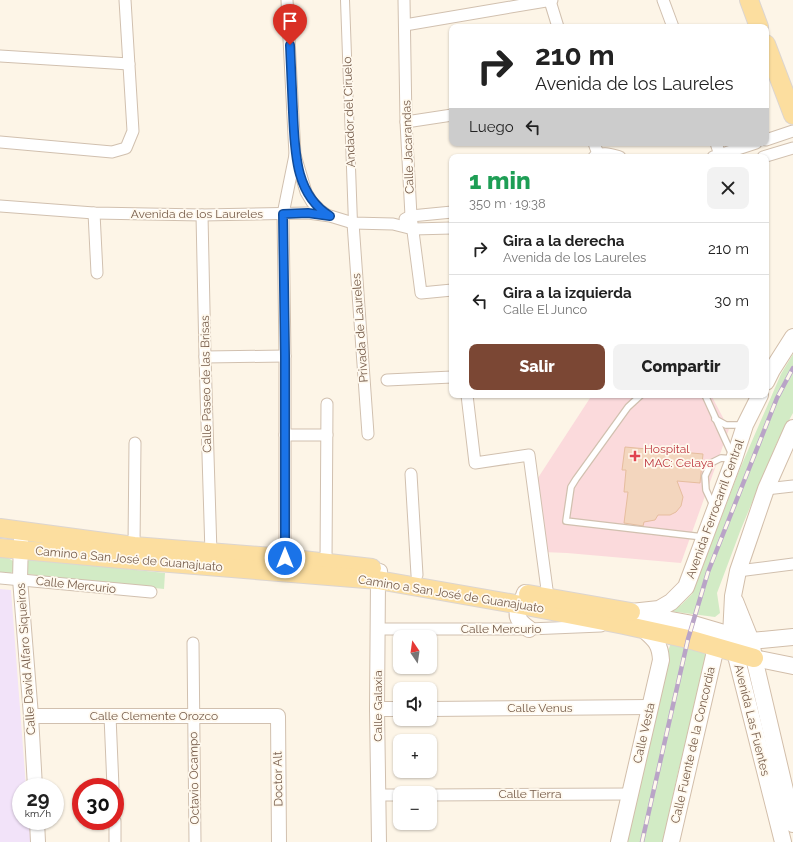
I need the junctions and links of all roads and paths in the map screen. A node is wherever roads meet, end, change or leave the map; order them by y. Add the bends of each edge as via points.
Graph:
1 (125, 0) edge
2 (287, 0) edge
3 (345, 0) edge
4 (404, 0) edge
5 (551, 0) edge
6 (663, 0) edge
7 (749, 0) edge
8 (557, 24) edge
9 (672, 24) edge
10 (758, 24) edge
11 (405, 25) junction
12 (769, 52) edge
13 (0, 56) edge
14 (129, 64) junction
15 (793, 114) edge
16 (449, 115) edge
17 (406, 122) junction
18 (793, 131) edge
19 (769, 139) edge
20 (0, 142) edge
21 (747, 146) edge
22 (793, 148) edge
23 (723, 154) edge
24 (295, 155) junction
25 (769, 155) edge
26 (0, 206) edge
27 (449, 212) edge
28 (94, 213) junction
29 (202, 214) junction
30 (283, 214) junction
31 (330, 216) junction
32 (411, 216) junction
33 (353, 223) junction
34 (393, 224) junction
35 (449, 228) edge
36 (412, 229) junction
37 (97, 273) dead end
38 (449, 290) edge
39 (793, 337) edge
40 (285, 356) junction
41 (205, 357) junction
42 (769, 372) edge
43 (449, 377) edge
44 (387, 380) dead end
45 (467, 398) edge
46 (638, 398) edge
47 (706, 398) edge
48 (759, 398) edge
49 (328, 404) dead end
50 (715, 419) junction
51 (745, 426) junction
52 (793, 428) edge
53 (368, 434) dead end
54 (285, 435) junction
55 (327, 435) junction
56 (135, 443) dead end
57 (734, 459) junction
58 (411, 474) dead end
59 (793, 486) edge
60 (766, 489) junction
61 (0, 528) edge
62 (21, 530) junction
63 (704, 538) junction
64 (134, 546) junction
65 (0, 548) edge
66 (22, 550) junction
67 (211, 553) junction
68 (285, 558) junction
69 (121, 560) junction
70 (326, 563) junction
71 (793, 564) edge
72 (738, 571) junction
73 (417, 574) junction
74 (379, 575) junction
75 (0, 578) edge
76 (20, 580) junction
77 (151, 592) dead end
78 (733, 596) junction
79 (548, 597) junction
80 (523, 599) junction
81 (628, 619) junction
82 (378, 629) junction
83 (528, 629) junction
84 (643, 629) junction
85 (731, 636) junction
86 (793, 637) edge
87 (751, 640) junction
88 (192, 643) dead end
89 (716, 647) junction
90 (735, 654) junction
91 (754, 658) junction
92 (793, 666) edge
93 (650, 707) junction
94 (377, 709) junction
95 (393, 709) edge
96 (437, 709) edge
97 (31, 716) junction
98 (110, 716) junction
99 (193, 716) junction
100 (278, 716) joint
101 (34, 778) edge
102 (113, 778) edge
103 (630, 794) junction
104 (378, 795) junction
105 (393, 795) edge
106 (437, 795) edge
107 (793, 824) edge
108 (37, 830) edge
109 (114, 830) edge
110 (38, 842) edge
111 (115, 842) edge
112 (195, 842) edge
113 (279, 842) edge
114 (379, 842) edge
115 (619, 842) edge
116 (671, 842) edge
117 (783, 842) edge

1 - 14 street
2 - 24 street
3 - 33 street, Andador del Ciruelo
4 - 11 street, Calle Jacarandas
5 - 8 street
5 - 11 street
6 - 9 street
7 - 10 main road
11 - 17 street, Calle Jacarandas
12 - 15 main road
13 - 14 street
14 - 20 street via 133,131 126,148 112,152
16 - 17 street
17 - 32 street, Calle Jacarandas
18 - 19 street
21 - 23 street
22 - 25 street
24 - 30 street
24 - 31 street via 306,192 320,210
26 - 28 street, Avenida de los Laureles
27 - 32 street, Avenida de los Laureles
28 - 29 street, Avenida de los Laureles
28 - 37 street
29 - 30 street, Avenida de los Laureles
29 - 41 street, Calle Paseo de las Brisas
30 - 31 street, Avenida de los Laureles via 308,213
30 - 40 street
31 - 33 street, Avenida de los Laureles
32 - 34 street, Avenida de los Laureles
32 - 36 street, Calle Jacarandas
33 - 34 street, Avenida de los Laureles
33 - 53 street, Privada de Laureles
34 - 36 street, Avenida de los Laureles
35 - 36 street, Avenida de los Laureles
36 - 38 street, Calle Jacarandas via 421,293
39 - 42 main road
40 - 41 street
40 - 54 street
41 - 67 street, Calle Paseo de las Brisas
43 - 44 street
45 - 79 street via 475,463 529,456
46 - 63 lane via 628,407 571,487 566,521
47 - 50 lane
48 - 51 main road, Avenida Ferrocarril Central
49 - 55 street
50 - 51 lane via 726,425
50 - 57 lane
51 - 57 main road, Avenida Ferrocarril Central
52 - 60 main road, Avenida Las Fuentes
54 - 55 street
54 - 68 street
55 - 70 street
56 - 64 street
57 - 63 main road, Avenida Ferrocarril Central
58 - 73 street
59 - 60 street
60 - 72 main road, Avenida Las Fuentes
61 - 62 main road, Camino a San José de Guanajuato
62 - 64 main road, Camino a San José de Guanajuato
62 - 66 street, Calle David Alfaro Siqueiros
63 - 81 main road, Avenida Ferrocarril Central via 686,587 671,602 659,609
64 - 67 main road, Camino a San José de Guanajuato
65 - 66 main road, Camino a San José de Guanajuato
66 - 69 main road, Camino a San José de Guanajuato
66 - 76 street, Calle David Alfaro Siqueiros
67 - 68 main road, Camino a San José de Guanajuato
67 - 69 main road via 210,559 206,562 132,556
68 - 70 main road, Camino a San José de Guanajuato
69 - 74 main road, Camino a San José de Guanajuato
70 - 74 main road, Camino a San José de Guanajuato
71 - 72 street
72 - 78 main road, Avenida Las Fuentes
73 - 74 main road, Camino a San José de Guanajuato
73 - 80 main road, Camino a San José de Guanajuato
74 - 80 main road, Camino a San José de Guanajuato
74 - 82 street, Calle Galaxia
75 - 76 street, Calle Mercurio
76 - 77 street, Calle Mercurio
76 - 97 street, Calle David Alfaro Siqueiros
78 - 85 main road, Avenida Las Fuentes
78 - 87 main road, Avenida Las Fuentes
79 - 80 main road, Camino a San José de Guanajuato
79 - 81 main road, Camino a San José de Guanajuato
80 - 81 main road, Camino a San José de Guanajuato
80 - 83 main road via 517,617
81 - 83 street, Calle Mercurio
81 - 84 main road, Camino a San José de Guanajuato
81 - 85 main road, Camino a San José de Guanajuato via 693,624
82 - 83 street, Calle Mercurio
82 - 94 street, Calle Galaxia
84 - 89 main road, Camino a San José de Guanajuato
84 - 93 main road, Calle Vesta via 661,648 661,660
85 - 87 main road, Camino a San José de Guanajuato
85 - 90 main road, Avenida Las Fuentes
86 - 87 main road, Camino a San José de Guanajuato
87 - 91 main road, Avenida Las Fuentes
88 - 99 street, Octavio Ocampo
89 - 90 main road, Camino a San José de Guanajuato
89 - 116 main road, Calle Fuente de la Concordia
90 - 91 main road, Camino a San José de Guanajuato
90 - 117 main road, Avenida Las Fuentes
91 - 92 main road
91 - 107 main road, Avenida Las Fuentes
93 - 96 street, Calle Venus
93 - 103 main road, Calle Vesta
94 - 95 street
94 - 104 street, Calle Galaxia
97 - 98 street, Calle Clemente Orozco
97 - 101 street, Calle David Alfaro Siqueiros
98 - 99 street, Calle Clemente Orozco
98 - 102 street
99 - 100 street, Calle Clemente Orozco
99 - 112 street, Octavio Ocampo
100 - 113 street, Doctor Alt
103 - 106 street, Calle Tierra
103 - 115 main road, Calle Vesta
104 - 105 street
104 - 114 street, Calle Galaxia
108 - 110 street
109 - 111 street

